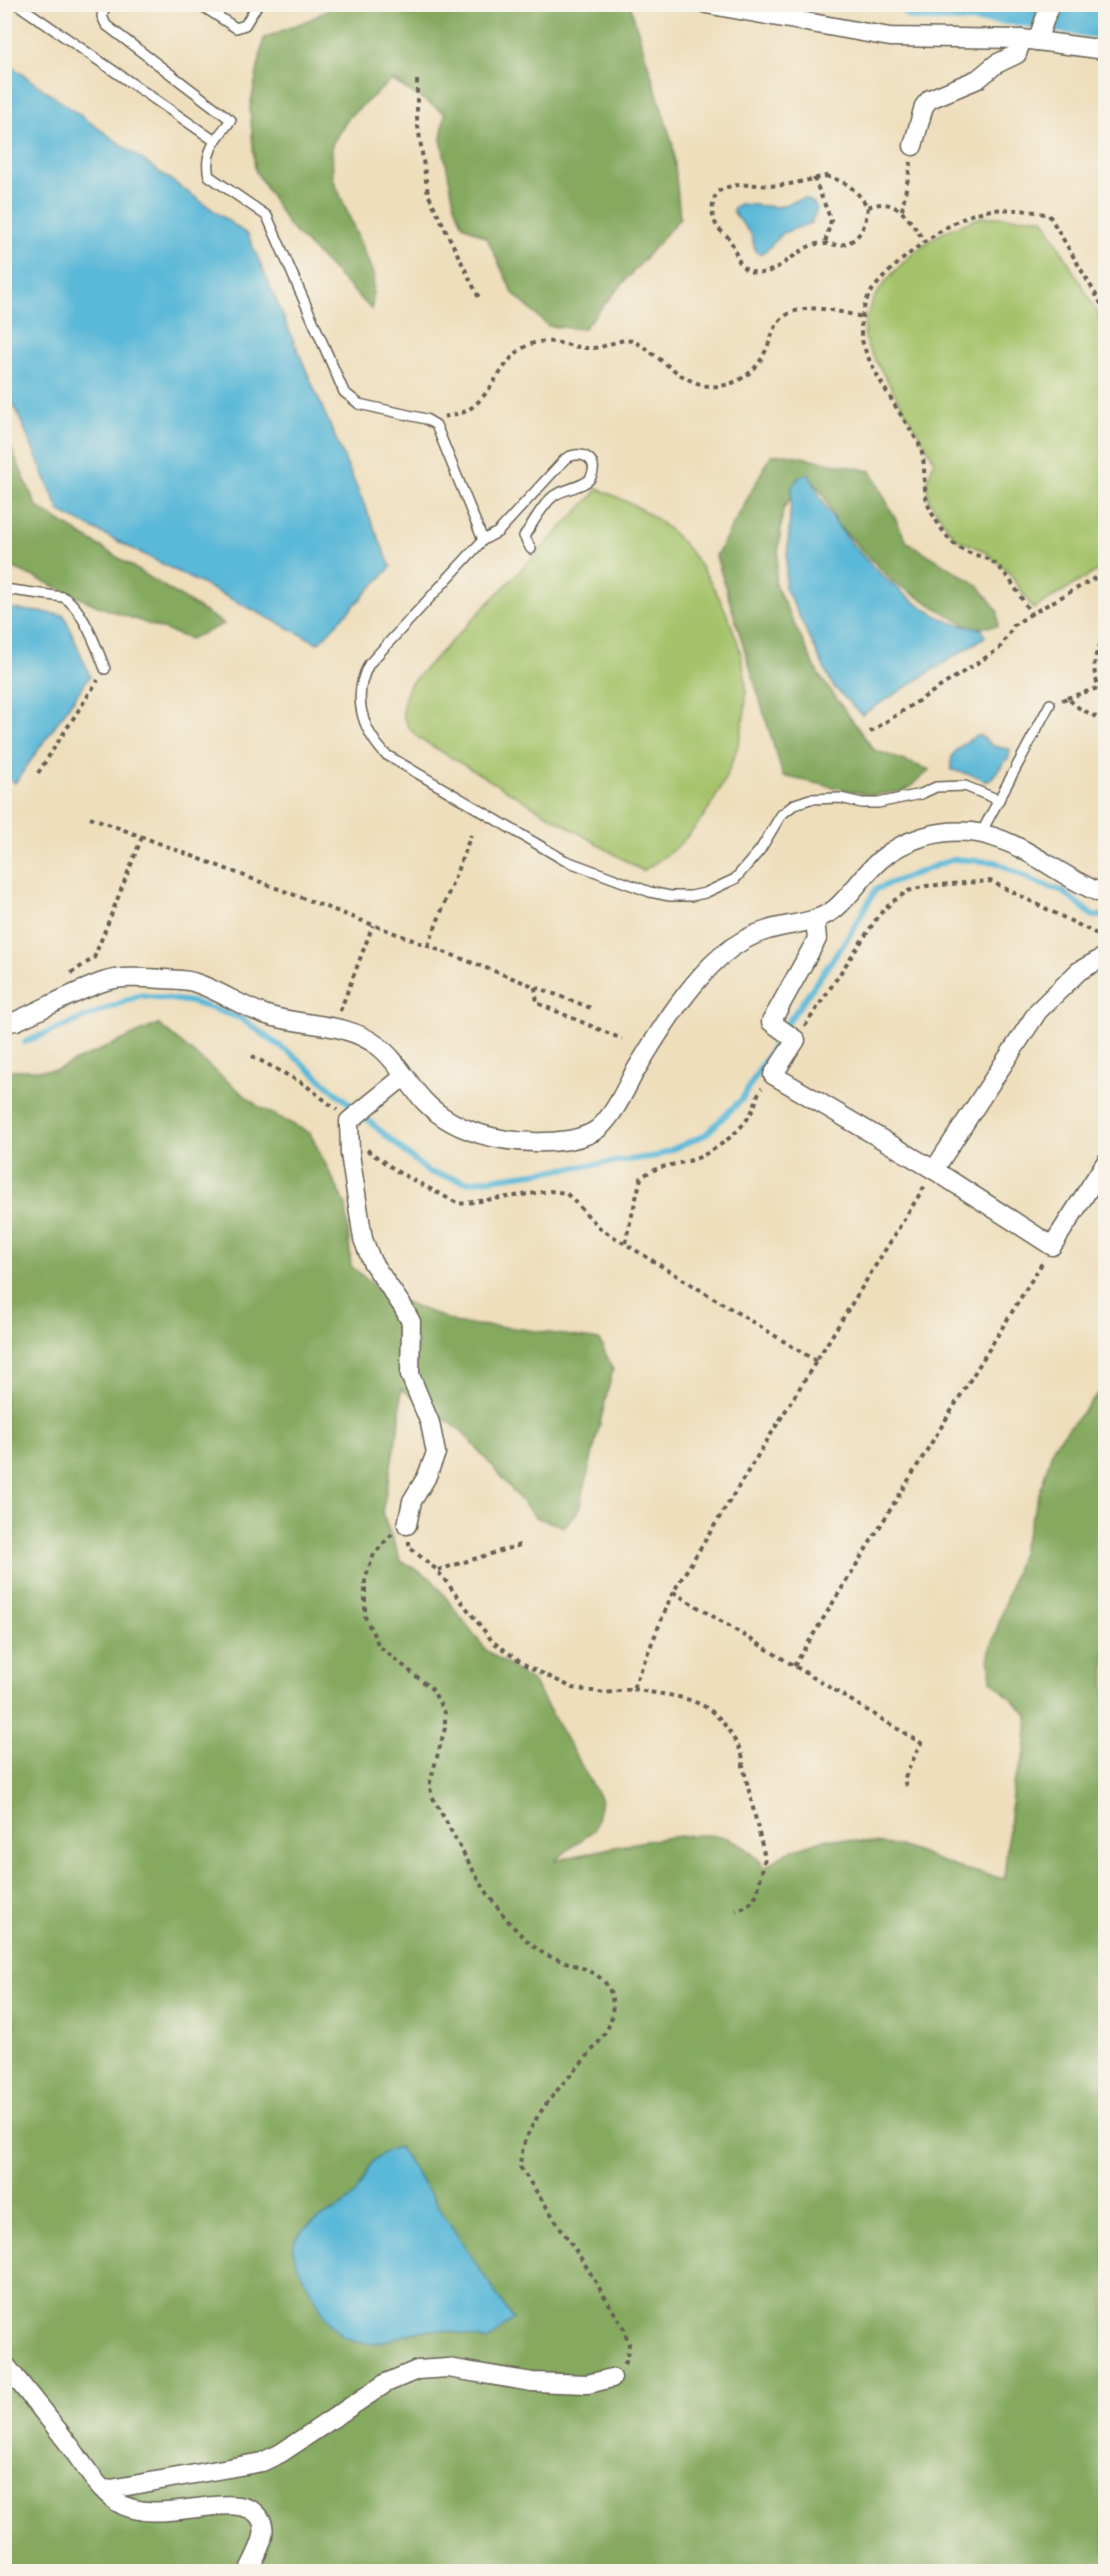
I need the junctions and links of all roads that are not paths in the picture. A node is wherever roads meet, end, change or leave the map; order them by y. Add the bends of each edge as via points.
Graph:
1 (17, 4) edge
2 (106, 4) edge
3 (200, 4) edge
4 (258, 4) edge
5 (706, 4) edge
6 (1050, 4) edge
7 (1030, 40) junction
8 (1106, 50) edge
9 (215, 141) junction
10 (913, 146) road end
11 (483, 540) junction
12 (531, 549) dead end
13 (4, 589) edge
14 (105, 669) road end
15 (1050, 704) road end
16 (999, 800) junction
17 (981, 835) junction
18 (1106, 895) edge
19 (815, 919) junction
20 (1106, 956) edge
21 (4, 1023) edge
22 (406, 1078) junction
23 (1106, 1162) edge
24 (934, 1170) junction
25 (407, 1525) road end
26 (4, 2363) edge
27 (612, 2378) road end
28 (105, 2490) junction
29 (248, 2571) edge

1 - 9 lane
2 - 9 lane via 102,16 106,25 231,120
3 - 4 lane via 236,28 245,25
5 - 7 street via 890,37
6 - 7 street
7 - 8 street
7 - 10 street via 1017,54 978,79 930,99 924,106
9 - 11 lane via 206,163 209,176 267,216 344,392 359,404 426,419 436,425
11 - 12 lane via 498,532 565,459 581,454 593,468 591,478 583,485 552,496 524,536
11 - 16 lane via 369,664 361,679 362,720 372,740 397,763 564,860 650,892 692,896 735,879 760,850 781,815 795,804 825,798 878,803 951,786 965,786
13 - 14 lane via 71,601
15 - 16 lane
16 - 17 lane
17 - 18 street via 1025,850
17 - 19 street via 936,833 903,845 879,861 834,909
19 - 22 street via 747,936 721,955 685,995 656,1036 612,1113 597,1130 575,1139 520,1143 475,1131 446,1119 424,1102
19 - 24 street via 817,939 771,1022 796,1040 773,1075
20 - 24 street via 1080,971 1038,1011
21 - 22 street via 108,980 192,981 267,1015 361,1035 381,1048
22 - 25 street via 372,1101 349,1129 363,1239 372,1262 411,1322 410,1374 430,1423 436,1453 412,1501
23 - 24 street via 1052,1246
26 - 28 street via 90,2476
27 - 28 street via 588,2384 532,2382 448,2368 417,2370 386,2383 262,2462
28 - 29 street via 118,2503 142,2511 240,2506 256,2513 264,2530

